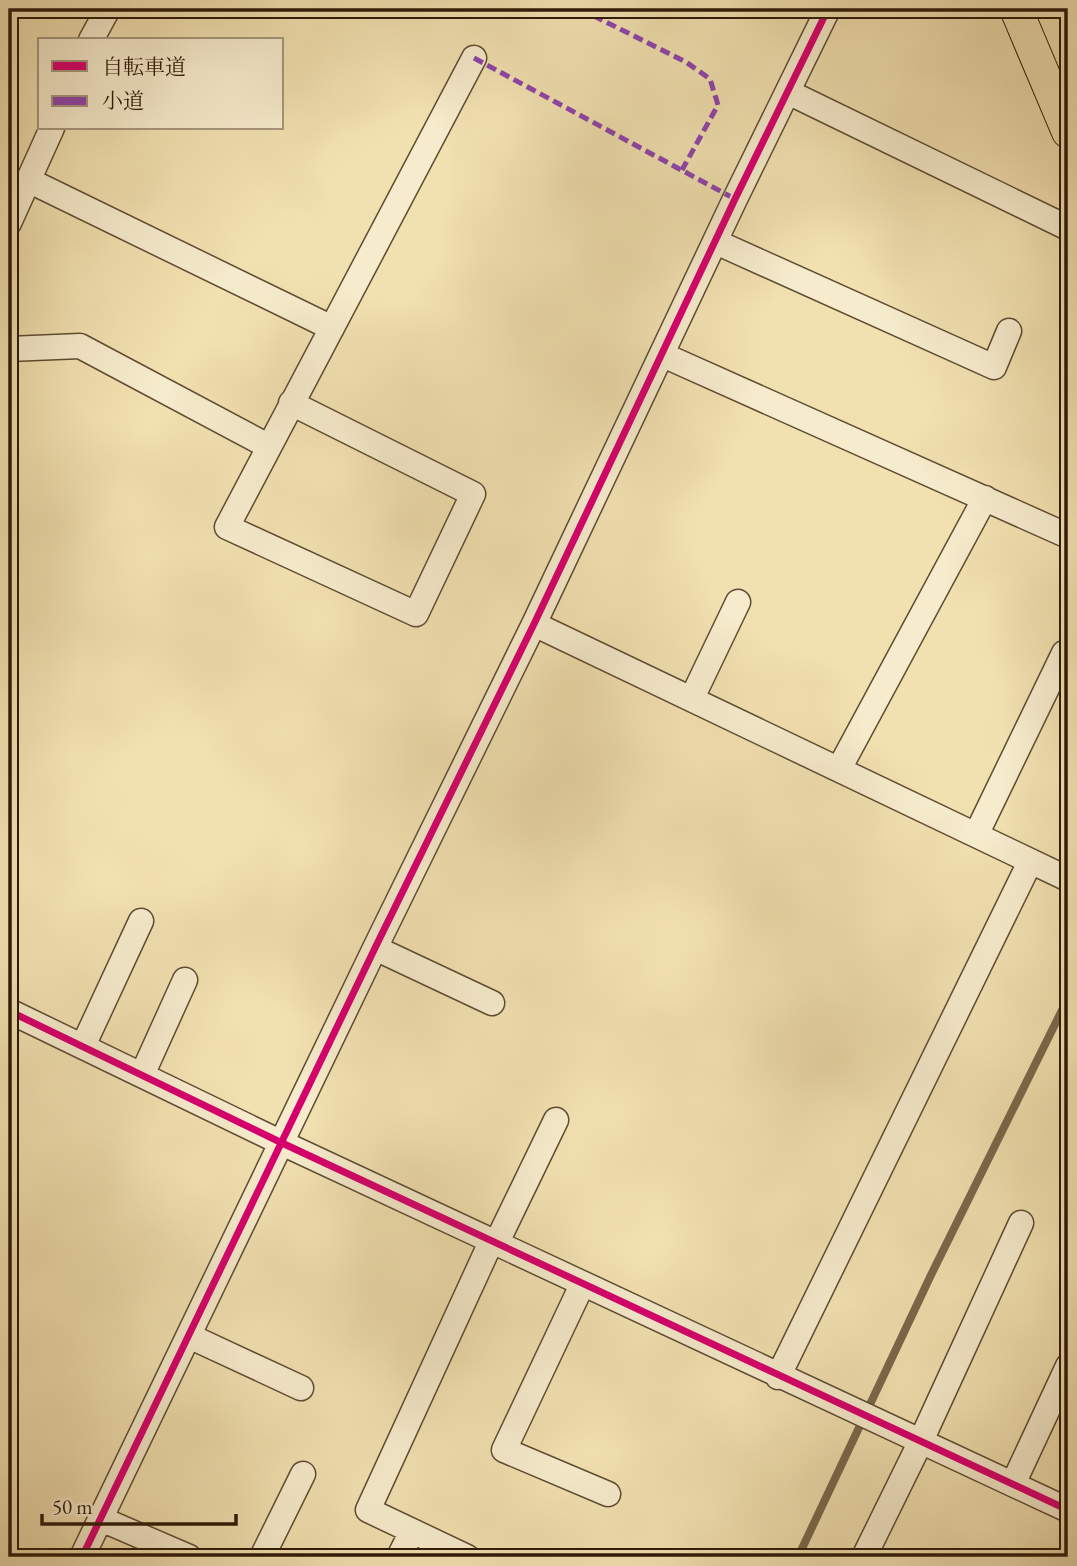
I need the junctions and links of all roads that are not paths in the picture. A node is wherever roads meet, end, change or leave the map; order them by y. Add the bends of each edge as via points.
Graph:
1 (107, 9) edge
2 (828, 9) edge
3 (1016, 9) edge
4 (92, 38) edge
5 (474, 58) dead end
6 (788, 92) junction
7 (50, 130) edge
8 (1068, 132) edge
9 (28, 180) junction
10 (9, 223) edge
11 (1068, 228) edge
12 (716, 242) junction
13 (332, 328) junction
14 (1009, 331) dead end
15 (9, 349) edge
16 (663, 355) junction
17 (291, 403) junction
18 (268, 446) junction
19 (985, 498) junction
20 (1068, 536) edge
21 (738, 603) dead end
22 (534, 624) junction
23 (1064, 653) dead end
24 (692, 698) junction
25 (839, 769) junction
26 (976, 835) junction
27 (1030, 862) junction
28 (1066, 874) edge
29 (141, 921) dead end
30 (375, 948) junction
31 (185, 980) dead end
32 (492, 1003) dead end
33 (9, 1012) edge
34 (83, 1046) junction
35 (142, 1075) junction
36 (556, 1120) dead end
37 (282, 1143) junction
38 (1021, 1223) dead end
39 (494, 1243) junction
40 (582, 1284) junction
41 (189, 1336) junction
42 (1068, 1366) edge
43 (778, 1377) junction
44 (301, 1388) dead end
45 (920, 1443) junction
46 (303, 1474) dead end
47 (1013, 1483) junction
48 (608, 1493) dead end
49 (1068, 1510) edge
50 (101, 1519) junction
51 (412, 1531) junction
52 (82, 1557) edge
53 (189, 1557) edge
54 (262, 1557) edge
55 (399, 1557) edge
56 (467, 1557) edge
57 (864, 1557) edge

1 - 4 street
2 - 6 street
3 - 8 main road
5 - 13 street
6 - 11 street
6 - 12 street
7 - 9 street
9 - 10 street
9 - 13 street
12 - 14 street via 994,367
12 - 16 street
13 - 17 street
15 - 18 street via 80,346
16 - 19 street
16 - 22 street
17 - 18 street
17 - 18 street via 473,494 416,614 227,527
19 - 20 street
19 - 25 street
21 - 24 street
22 - 24 street
22 - 30 street
23 - 26 street
24 - 25 street
25 - 26 street
26 - 27 street
27 - 28 street
27 - 43 street
29 - 34 street
30 - 32 street
30 - 37 street
31 - 35 street
33 - 34 street
34 - 35 street
35 - 37 street
36 - 39 street
37 - 39 street
37 - 41 street
38 - 45 street
39 - 40 street
39 - 51 street via 368,1510
40 - 43 street
40 - 48 street via 504,1450
41 - 44 street
41 - 50 street
42 - 47 street
43 - 45 street
45 - 47 street
45 - 57 street
46 - 54 street
47 - 49 street
50 - 52 street
50 - 53 street
51 - 55 street
51 - 56 street

